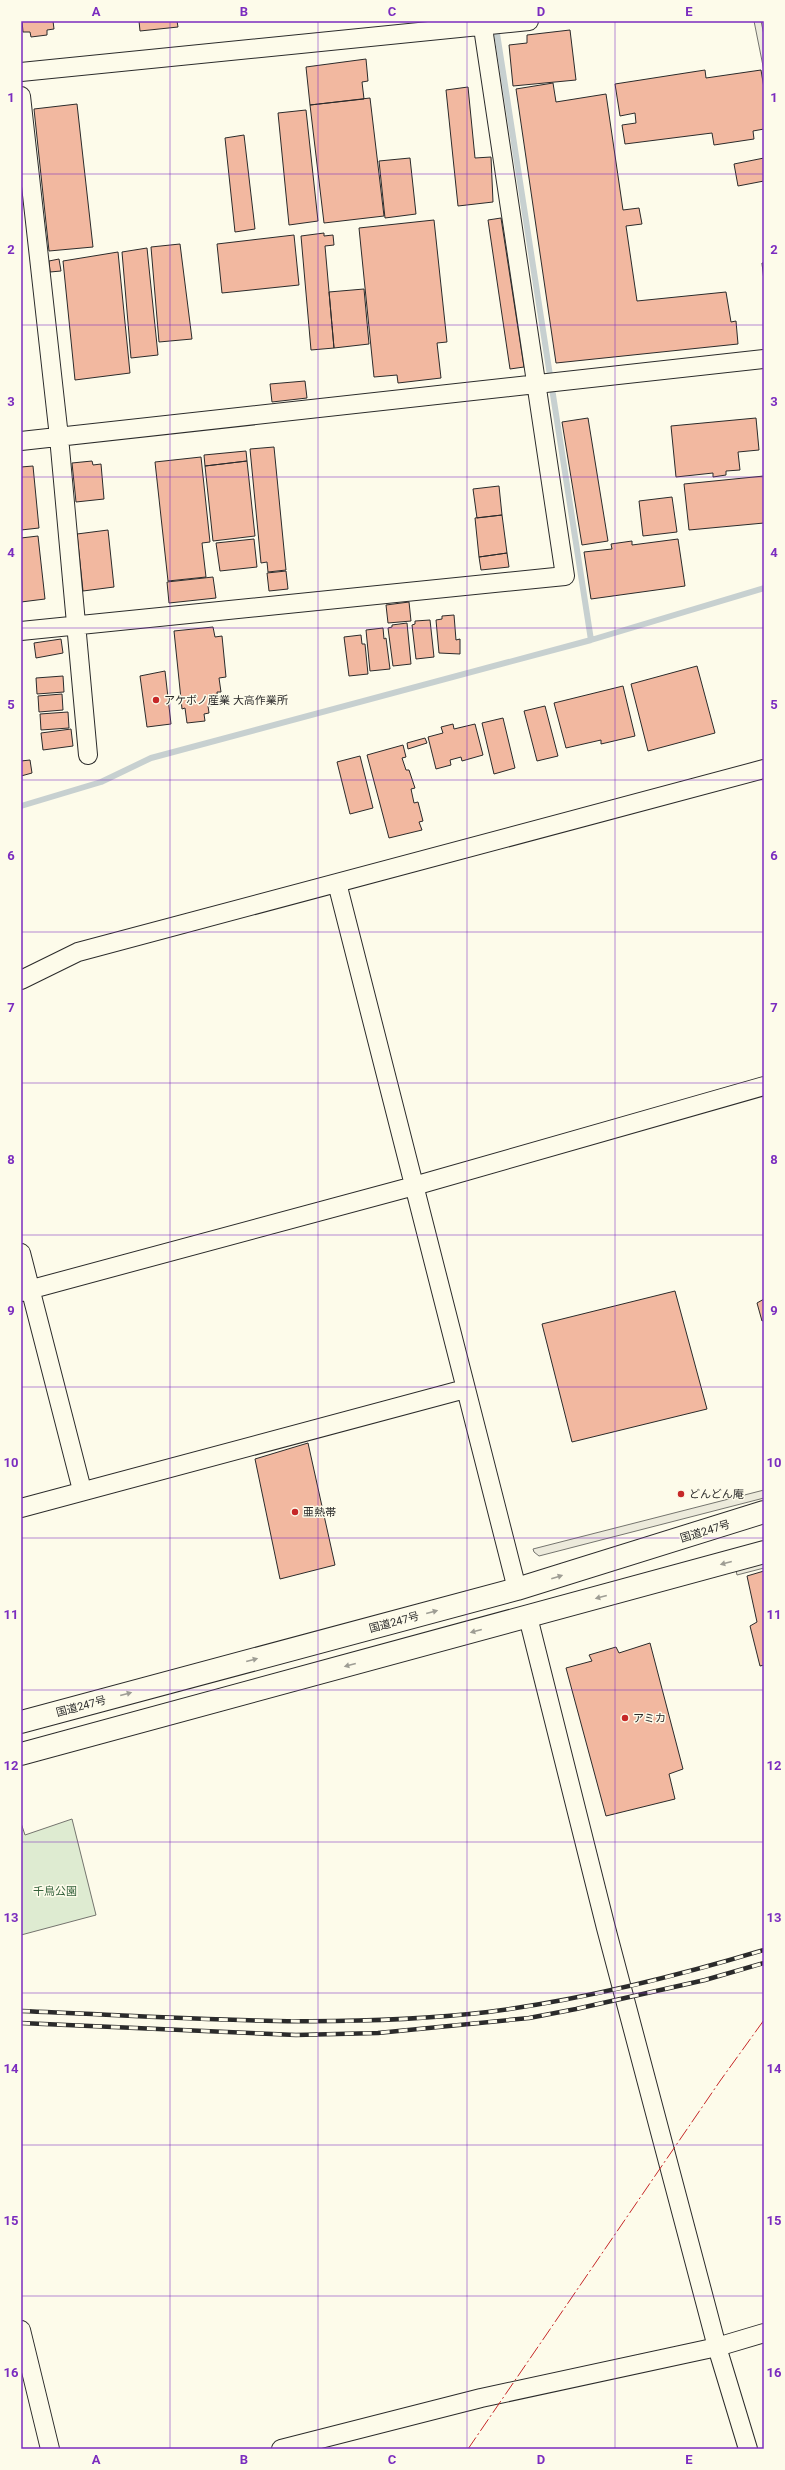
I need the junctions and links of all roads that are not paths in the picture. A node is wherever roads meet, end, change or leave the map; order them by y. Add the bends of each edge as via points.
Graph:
1 (529, 21) edge
2 (489, 24) edge
3 (21, 72) edge
4 (21, 96) edge
5 (764, 359) edge
6 (546, 385) junction
7 (58, 437) junction
8 (21, 441) edge
9 (77, 626) junction
10 (21, 632) edge
11 (88, 755) dead end
12 (764, 769) edge
13 (337, 883) junction
14 (21, 980) edge
15 (764, 1086) edge
16 (414, 1186) junction
17 (21, 1253) edge
18 (26, 1291) edge
19 (466, 1389) junction
20 (82, 1490) junction
21 (21, 1508) edge
22 (764, 1512) edge
23 (764, 1552) edge
24 (517, 1589) junction
25 (528, 1617) junction
26 (21, 1722) edge
27 (21, 1754) edge
28 (21, 2330) edge
29 (764, 2333) edge
30 (717, 2346) junction
31 (50, 2449) edge
32 (281, 2449) edge
33 (748, 2449) edge

1 - 2 street
2 - 3 street
2 - 6 street
4 - 7 street
5 - 6 street
6 - 7 street
6 - 9 street via 565,576
7 - 8 street
7 - 9 street
9 - 10 street
9 - 11 street
12 - 13 street
13 - 14 street via 78,952
13 - 16 street
15 - 16 street
16 - 18 street
16 - 19 street
17 - 18 street
18 - 20 street
19 - 20 street
19 - 24 street
20 - 21 street
24 -> 22 highway, 国道247号
23 -> 25 highway
26 -> 24 highway, 国道247号
25 -> 27 highway
25 - 30 street via 606,1928
28 - 31 street
29 - 30 street
30 - 32 street via 481,2398
30 - 33 street

